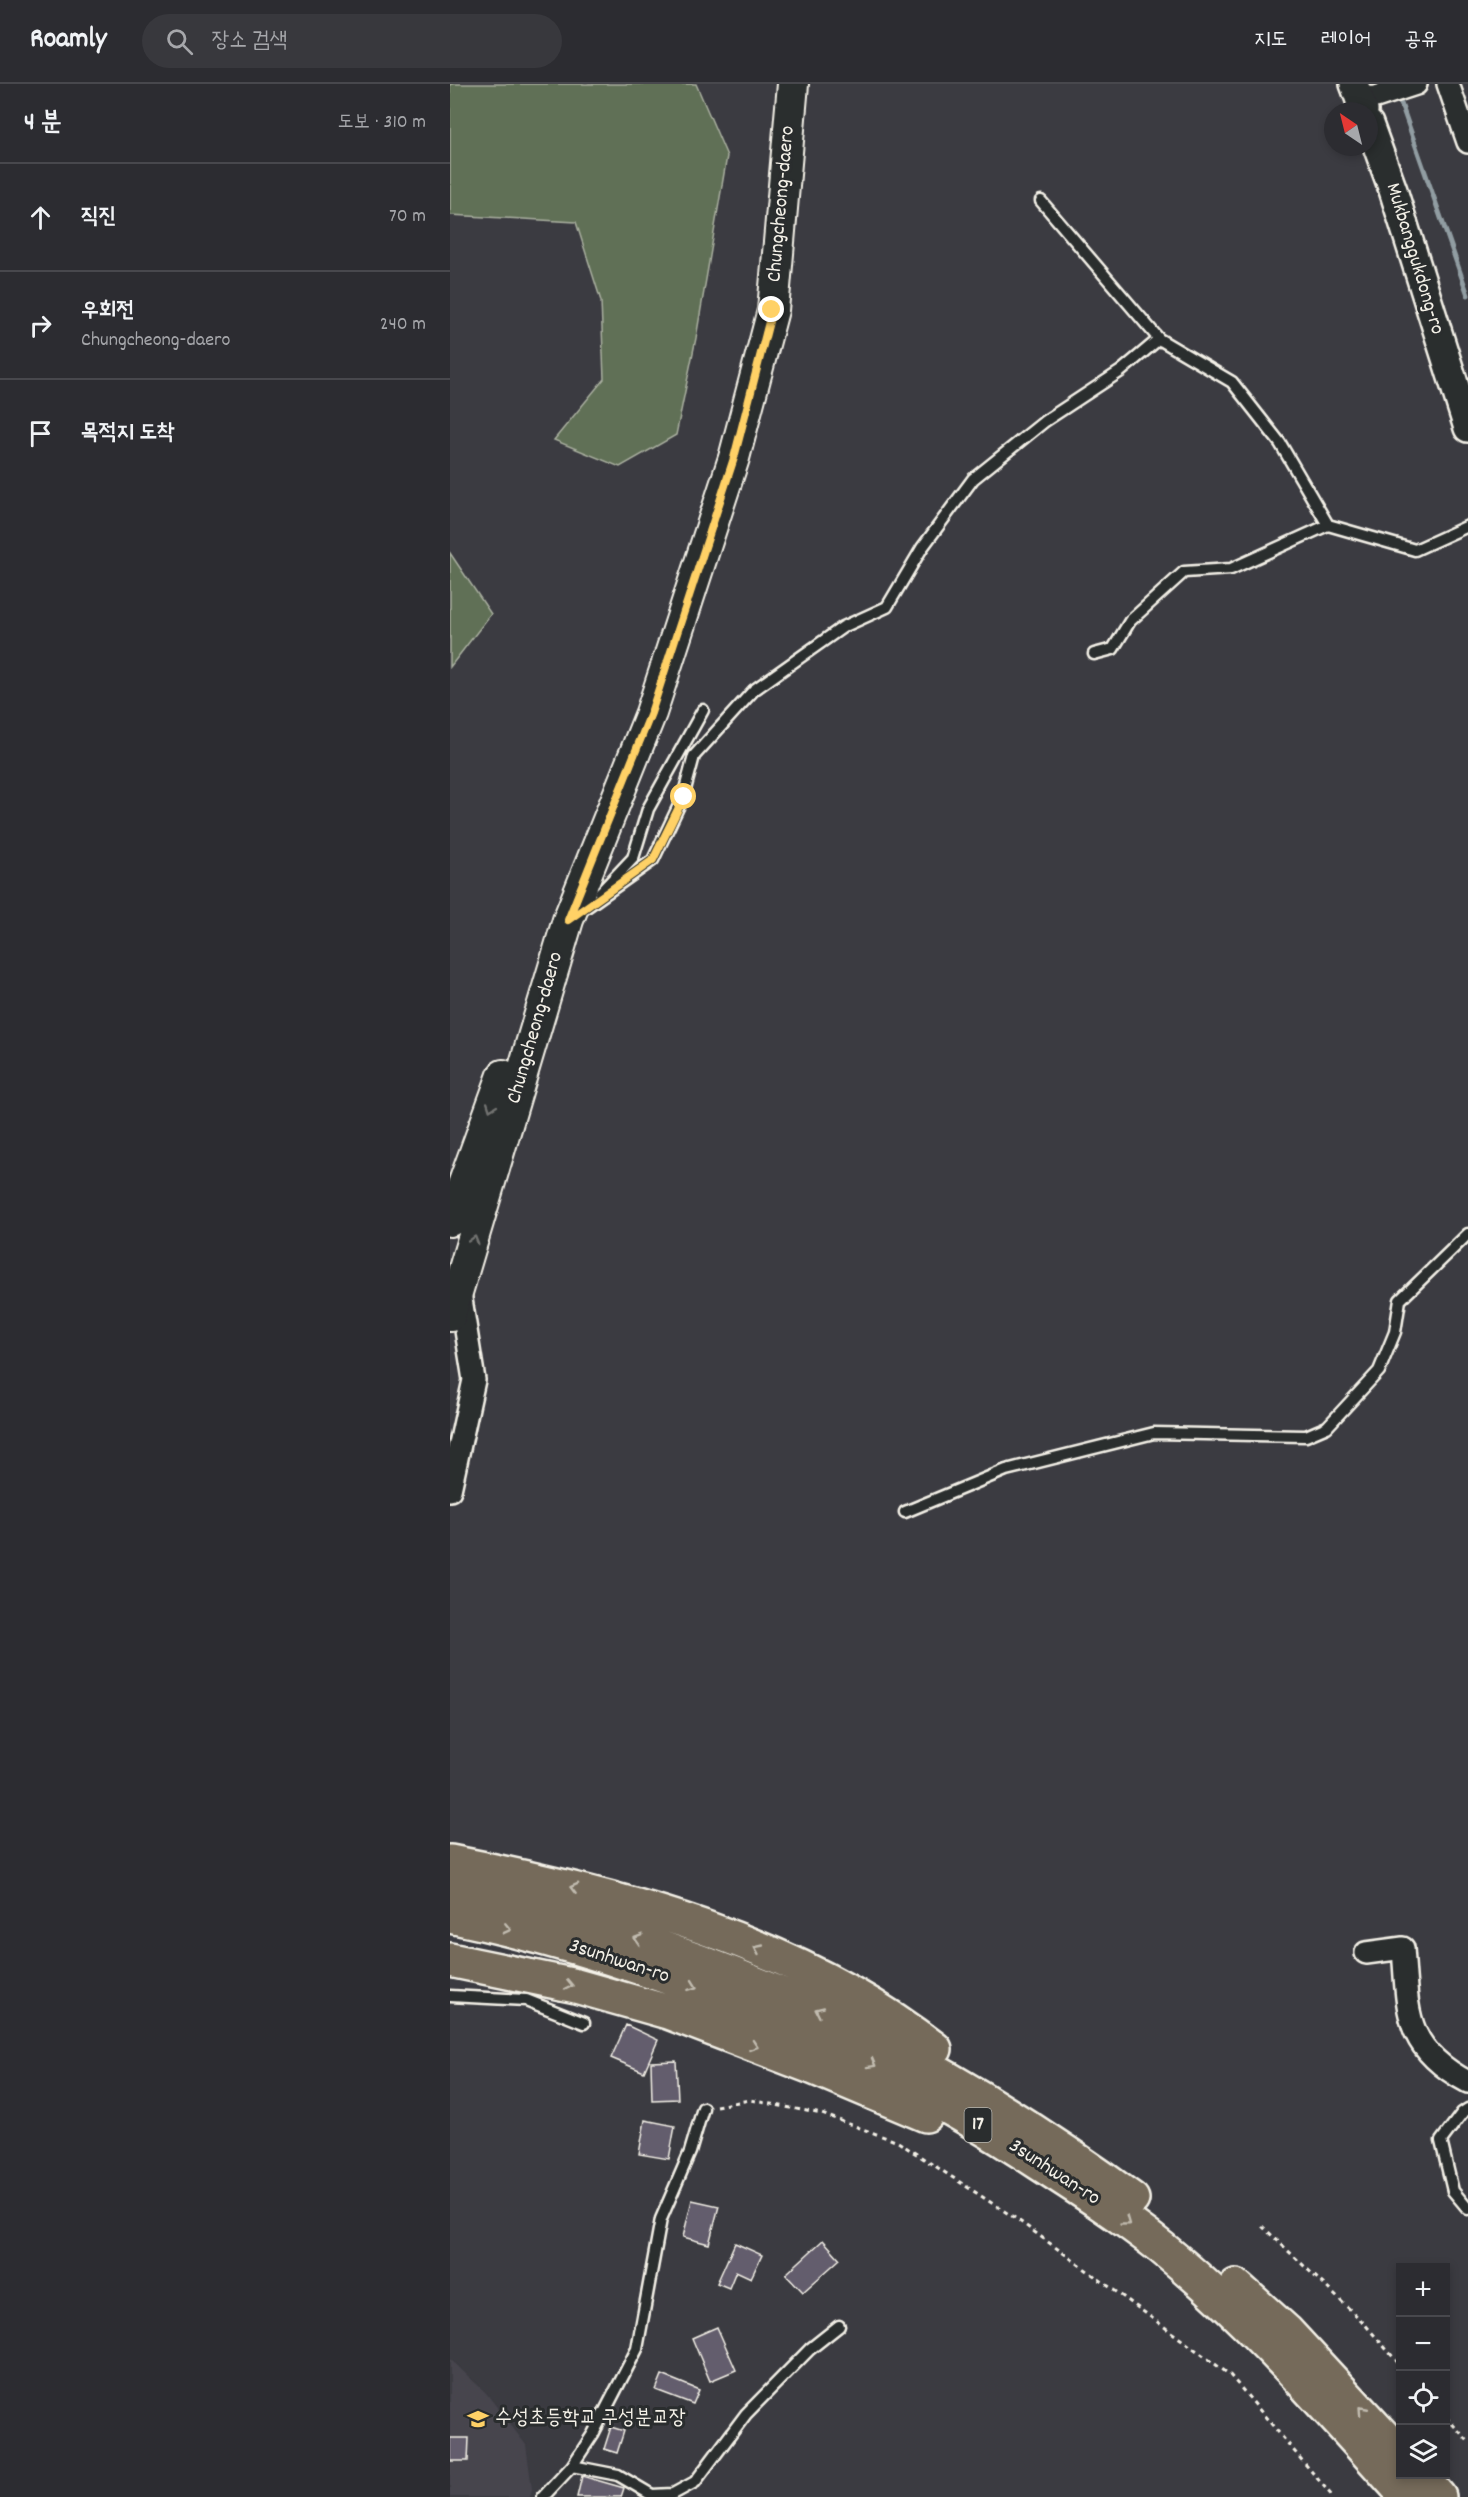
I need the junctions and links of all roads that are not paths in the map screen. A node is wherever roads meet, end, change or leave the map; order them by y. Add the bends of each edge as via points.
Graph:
1 (774, 84) edge
2 (793, 84) edge
3 (1416, 84) edge
4 (1448, 84) edge
5 (1363, 97) edge
6 (1468, 142) edge
7 (1378, 149) edge
8 (1041, 201) dead end
9 (1159, 339) junction
10 (1468, 428) edge
11 (1328, 525) junction
12 (1468, 526) edge
13 (1094, 654) dead end
14 (703, 710) dead end
15 (577, 914) junction
16 (450, 1221) edge
17 (1468, 1234) edge
18 (455, 1303) edge
19 (450, 1490) edge
20 (905, 1512) dead end
21 (450, 1862) edge
22 (450, 1892) edge
23 (450, 1916) edge
24 (1366, 1953) dead end
25 (450, 1960) edge
26 (450, 1996) edge
27 (584, 2023) dead end
28 (1468, 2082) edge
29 (703, 2108) road end
30 (1468, 2109) edge
31 (1069, 2154) junction
32 (1093, 2198) junction
33 (1468, 2209) edge
34 (839, 2326) dead end
35 (1396, 2449) edge
36 (572, 2466) junction
37 (1423, 2479) edge
38 (543, 2497) edge
39 (1407, 2497) edge
40 (1439, 2497) edge

1 -> 16 main road, Chungcheong-daero via 753,307 716,449 560,921
2 - 15 main road, Chungcheong-daero via 772,310 734,458 651,713
3 - 5 street
4 - 6 street
7 - 10 street, Mukbanggukdong-ro
8 - 9 lane
9 - 11 lane via 1232,382 1280,443
9 - 15 lane via 1121,371 1045,421 973,479 922,548 887,607 843,627 754,690 693,756 684,797 653,860
11 - 12 lane via 1415,550
11 - 13 lane via 1231,569 1184,572 1130,621 1113,649
14 - 15 lane via 648,809 633,858
18 -> 15 main road, Chungcheong-daero
17 - 20 lane via 1400,1300 1395,1332 1379,1371 1327,1427 1306,1436 1154,1433 1006,1470
18 - 19 street via 474,1380
31 -> 21 highway via 931,2046 816,1976 737,1940 623,1900
31 -> 22 highway, 3sunhwan-ro / 17 via 993,2104 902,2052 723,1968 557,1915
23 -> 32 highway, 3sunhwan-ro / 17 via 616,1959 775,2019 859,2057 930,2096
24 - 28 street via 1402,1948 1409,2018 1424,2050
25 -> 32 highway via 576,1986 668,2012 900,2104
26 - 27 lane via 526,2000
29 - 36 lane via 690,2152 661,2220 638,2349
30 - 33 lane via 1441,2141 1453,2191
35 -> 31 highway, 3sunhwan-ro / 17 via 1286,2331 1221,2271 1161,2220
32 -> 39 highway, 3sunhwan-ro / 17 via 1162,2248 1227,2307
34 - 36 lane via 810,2349 746,2414 695,2482 674,2494 652,2495 618,2475
36 - 38 lane
37 - 40 highway

